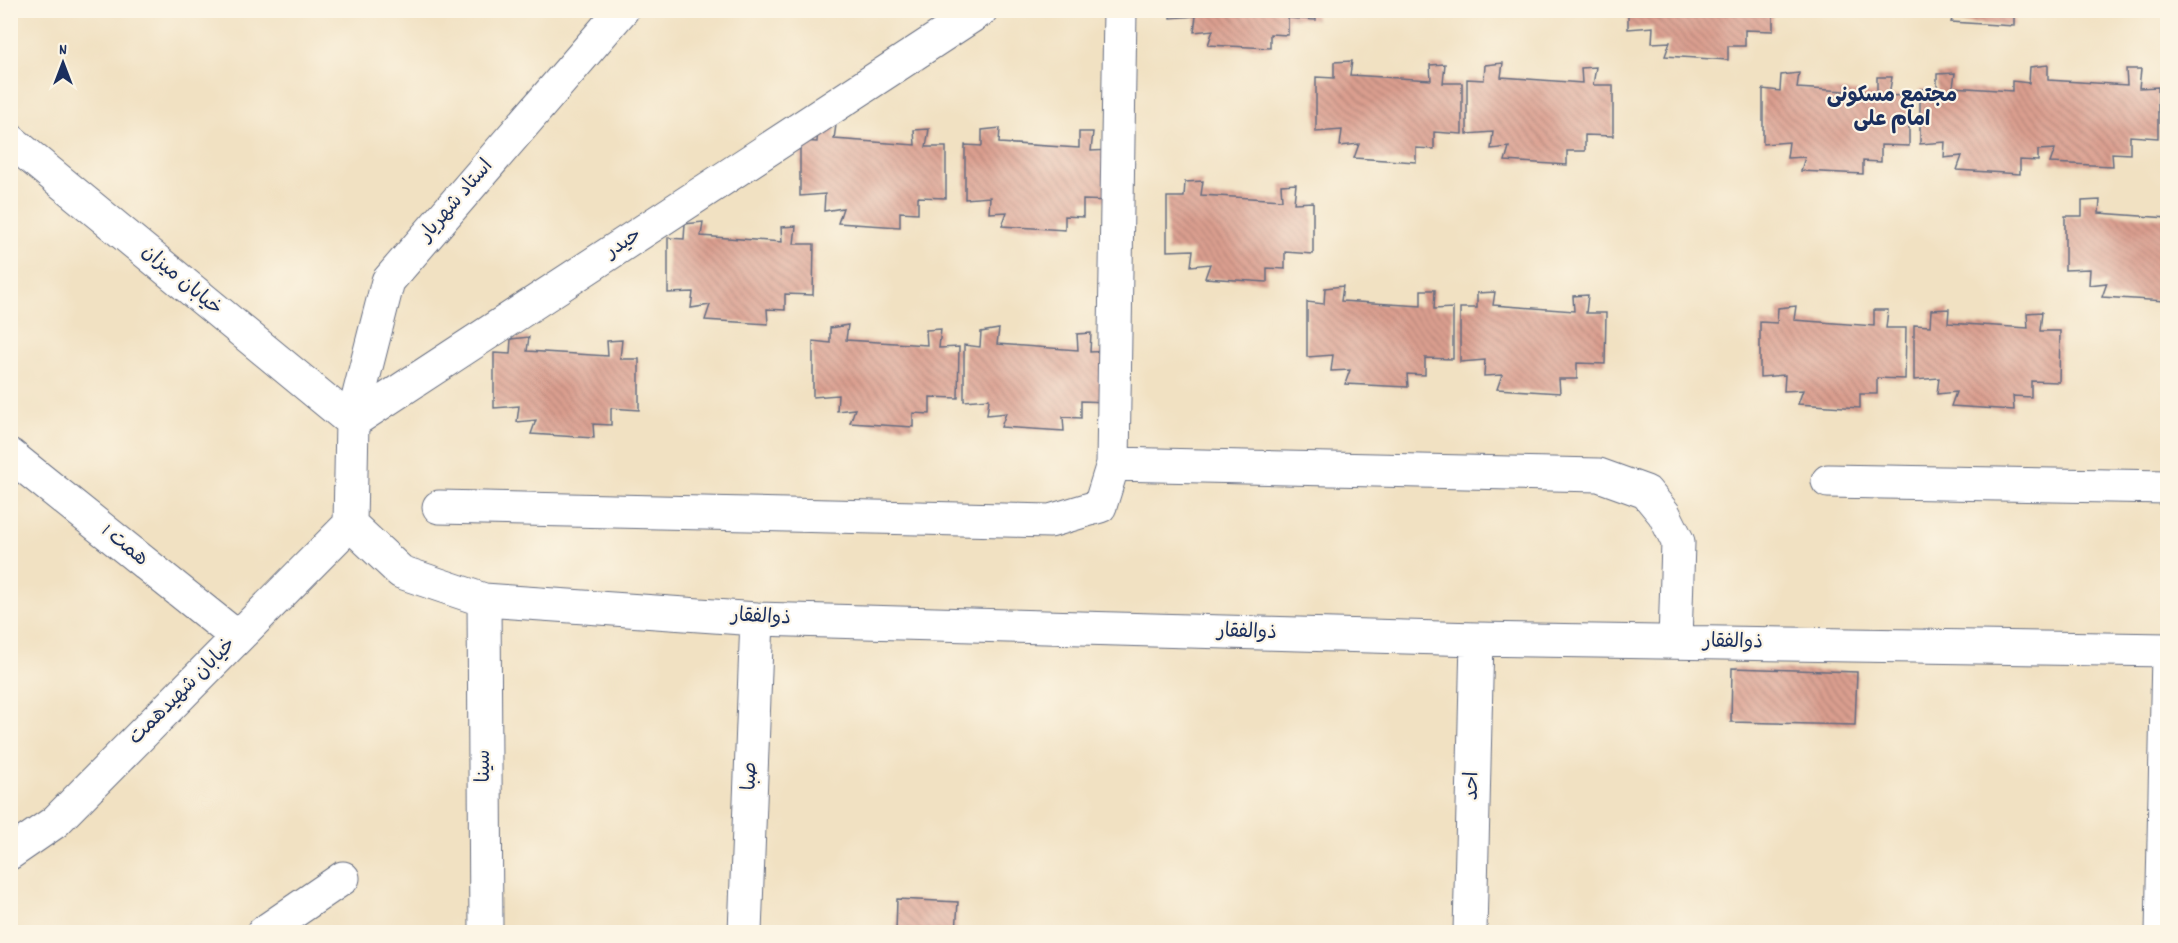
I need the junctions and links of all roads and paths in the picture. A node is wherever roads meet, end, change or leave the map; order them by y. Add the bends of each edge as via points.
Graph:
1 (622, 10) edge
2 (981, 10) edge
3 (1120, 10) edge
4 (10, 140) edge
5 (352, 422) junction
6 (10, 455) edge
7 (1113, 464) junction
8 (1827, 481) dead end
9 (2168, 487) edge
10 (439, 507) dead end
11 (350, 524) junction
12 (484, 600) junction
13 (757, 619) junction
14 (237, 637) junction
15 (1477, 639) junction
16 (1675, 642) junction
17 (2168, 650) edge
18 (2168, 655) edge
19 (10, 852) edge
20 (343, 878) dead end
21 (264, 933) edge
22 (486, 933) edge
23 (745, 933) edge
24 (1470, 933) edge
25 (2162, 933) edge

1 - 5 street, استاد شهریار via 388,281
2 - 5 street, حیدر
3 - 7 street
4 - 5 street, خیابان میزان
5 - 11 street
6 - 14 street, همت 1
7 - 10 street via 1100,506 1050,521
7 - 16 street via 1599,475 1646,492 1664,514 1678,542
8 - 9 street
11 - 12 street, ذوالفقار via 401,572
11 - 14 street, خیابان شهیدهمت
12 - 13 street, ذوالفقار
12 - 22 street, سینا
13 - 15 street, ذوالفقار
13 - 23 street, صبا
14 - 19 street, خیابان شهیدهمت via 55,822
15 - 16 street, ذوالفقار
15 - 24 street, احد
16 - 17 street, ذوالفقار
18 - 25 street
20 - 21 street

